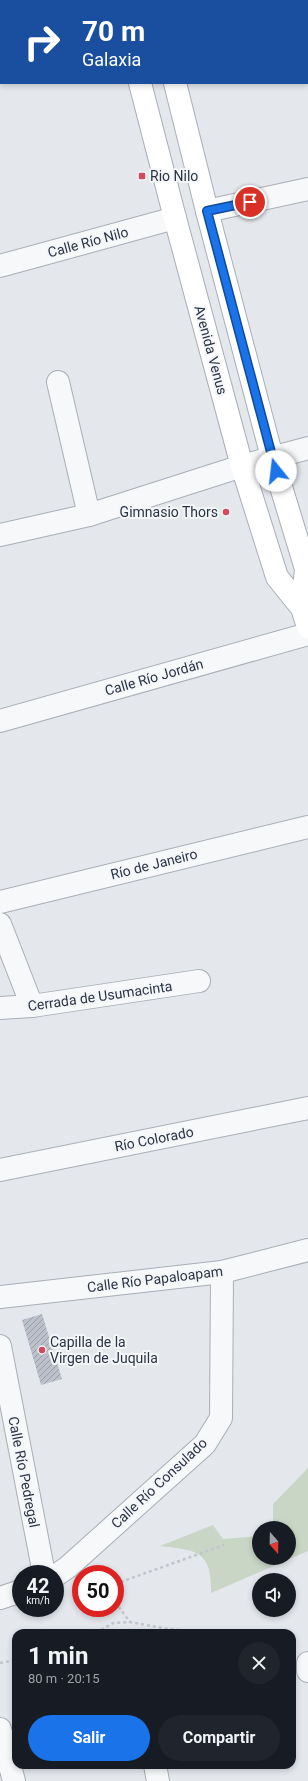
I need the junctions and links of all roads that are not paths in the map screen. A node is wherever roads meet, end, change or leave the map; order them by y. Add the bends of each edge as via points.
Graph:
1 (140, 84) edge
2 (175, 84) edge
3 (308, 189) edge
4 (207, 211) junction
5 (175, 218) junction
6 (0, 266) edge
7 (58, 382) dead end
8 (308, 448) edge
9 (272, 457) junction
10 (242, 466) junction
11 (89, 515) junction
12 (0, 535) edge
13 (305, 618) edge
14 (308, 634) edge
15 (0, 721) edge
16 (308, 827) edge
17 (0, 902) edge
18 (0, 924) edge
19 (199, 981) dead end
20 (32, 1006) junction
21 (0, 1008) edge
22 (308, 1108) edge
23 (0, 1170) edge
24 (308, 1250) edge
25 (222, 1272) junction
26 (0, 1297) edge
27 (0, 1346) edge
28 (42, 1565) edge
29 (64, 1568) edge
30 (12, 1594) edge
31 (0, 1598) edge
32 (308, 1664) edge
33 (308, 1671) edge
34 (0, 1729) edge
35 (156, 1769) edge
36 (14, 1781) edge
37 (158, 1781) edge

1 - 5 main road, Avenida Venus
2 - 4 main road, Avenida Venus
3 - 4 street
4 - 9 main road, Avenida Venus
5 - 6 street, Calle Río Nilo
5 - 10 main road, Avenida Venus
7 - 11 street
8 - 9 street
9 - 10 street
9 - 13 main road, Avenida Venus via 306,569
10 - 11 street
10 - 13 main road, Avenida Venus via 277,577
11 - 12 street
14 - 15 street, Calle Río Jordán
16 - 17 street, Río de Janeiro
18 - 20 street
19 - 20 street, Cerrada de Usumacinta
20 - 21 street, Cerrada de Usumacinta
22 - 23 street, Río Colorado
24 - 25 street, Calle Río Papaloapam
25 - 26 street, Calle Río Papaloapam
25 - 29 street, Calle Río Consulado via 221,1418 205,1444
27 - 28 street, Calle Río Pedregal
30 - 31 street
32 - 33 street
34 - 36 street
35 - 37 street

